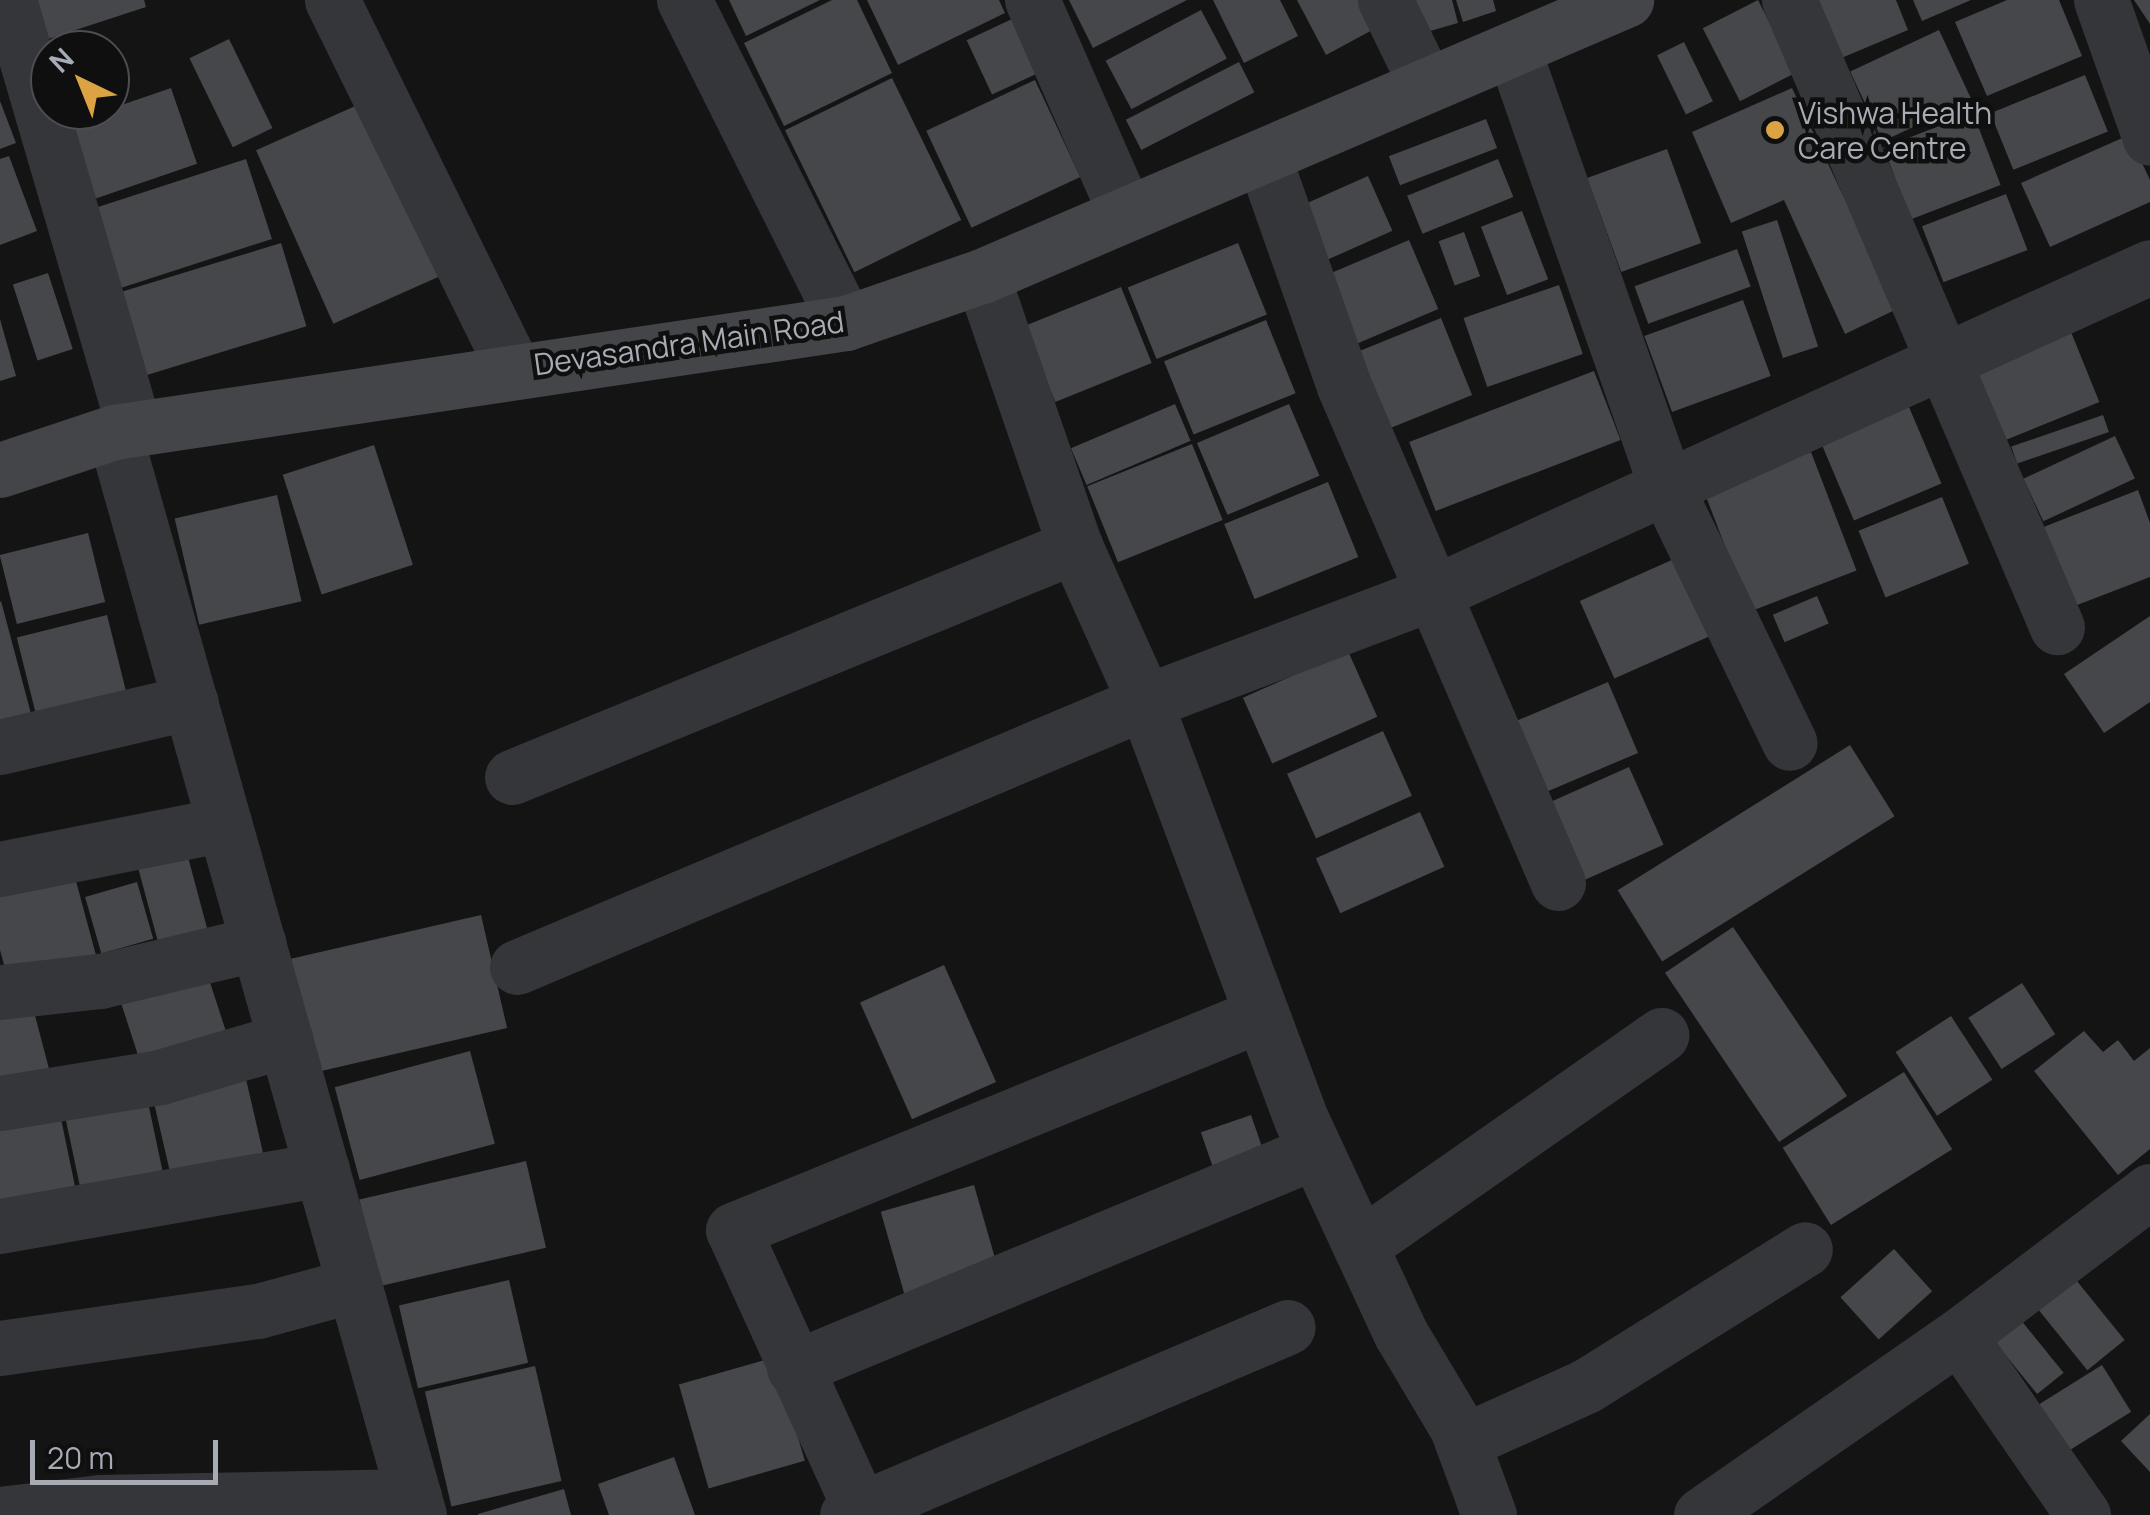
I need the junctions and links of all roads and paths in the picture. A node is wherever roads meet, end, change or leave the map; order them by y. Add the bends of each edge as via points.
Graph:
1 (9, 0) edge
2 (332, 0) edge
3 (684, 0) edge
4 (1032, 0) edge
5 (1385, 0) edge
6 (1626, 0) edge
7 (1789, 0) edge
8 (2102, 0) edge
9 (1513, 49) junction
10 (1426, 84) junction
11 (2150, 138) edge
12 (1263, 156) junction
13 (1125, 212) junction
14 (2150, 267) edge
15 (982, 276) junction
16 (846, 323) junction
17 (1940, 363) junction
18 (514, 368) junction
19 (124, 431) junction
20 (0, 470) edge
21 (1666, 487) junction
22 (1075, 546) junction
23 (1435, 592) junction
24 (2057, 626) dead end
25 (190, 702) junction
26 (1145, 702) junction
27 (1790, 743) dead end
28 (0, 747) edge
29 (512, 777) dead end
30 (225, 824) junction
31 (0, 869) edge
32 (1558, 883) dead end
33 (258, 943) junction
34 (517, 968) dead end
35 (0, 992) edge
36 (1262, 1014) junction
37 (1661, 1035) dead end
38 (286, 1040) junction
39 (0, 1104) edge
40 (1316, 1151) junction
41 (322, 1169) junction
42 (2150, 1191) edge
43 (0, 1226) edge
44 (1360, 1246) junction
45 (1805, 1249) dead end
46 (354, 1285) junction
47 (1288, 1327) dead end
48 (1960, 1336) junction
49 (0, 1348) edge
50 (794, 1368) junction
51 (1462, 1442) junction
52 (417, 1506) edge
53 (857, 1513) edge
54 (0, 1514) edge
55 (1489, 1515) edge
56 (1701, 1515) edge
57 (2083, 1515) edge

1 - 19 street
2 - 18 street
3 - 16 street
4 - 13 street
5 - 10 street
6 - 9 main road, Devasandra Main Road
7 - 17 street
8 - 11 street
9 - 10 main road, Devasandra Main Road
9 - 21 street
10 - 12 main road, Devasandra Main Road
12 - 13 main road, Devasandra Main Road
12 - 23 street via 1344,386
13 - 15 main road, Devasandra Main Road
14 - 17 street
15 - 16 main road, Devasandra Main Road
15 - 22 street
16 - 18 main road, Devasandra Main Road
17 - 21 street
17 - 24 street
18 - 19 main road, Devasandra Main Road
19 - 20 main road, Devasandra Main Road
19 - 25 street
21 - 23 street
21 - 27 street
22 - 26 street
22 - 29 street
23 - 26 street
23 - 32 street
25 - 28 street
25 - 30 street
26 - 34 street
26 - 36 street
30 - 31 street
30 - 33 street
33 - 35 street via 100,980
33 - 38 street
36 - 40 street
36 - 50 street via 733,1230
37 - 44 street
38 - 39 street via 160,1077
38 - 41 street
40 - 44 street
40 - 50 street
41 - 43 street
41 - 46 street
42 - 48 street
44 - 51 street
45 - 51 street via 1586,1386
46 - 49 street via 258,1311
46 - 52 street
47 - 53 street
48 - 56 street
48 - 57 street
50 - 53 street
51 - 55 street
52 - 54 street via 100,1502

